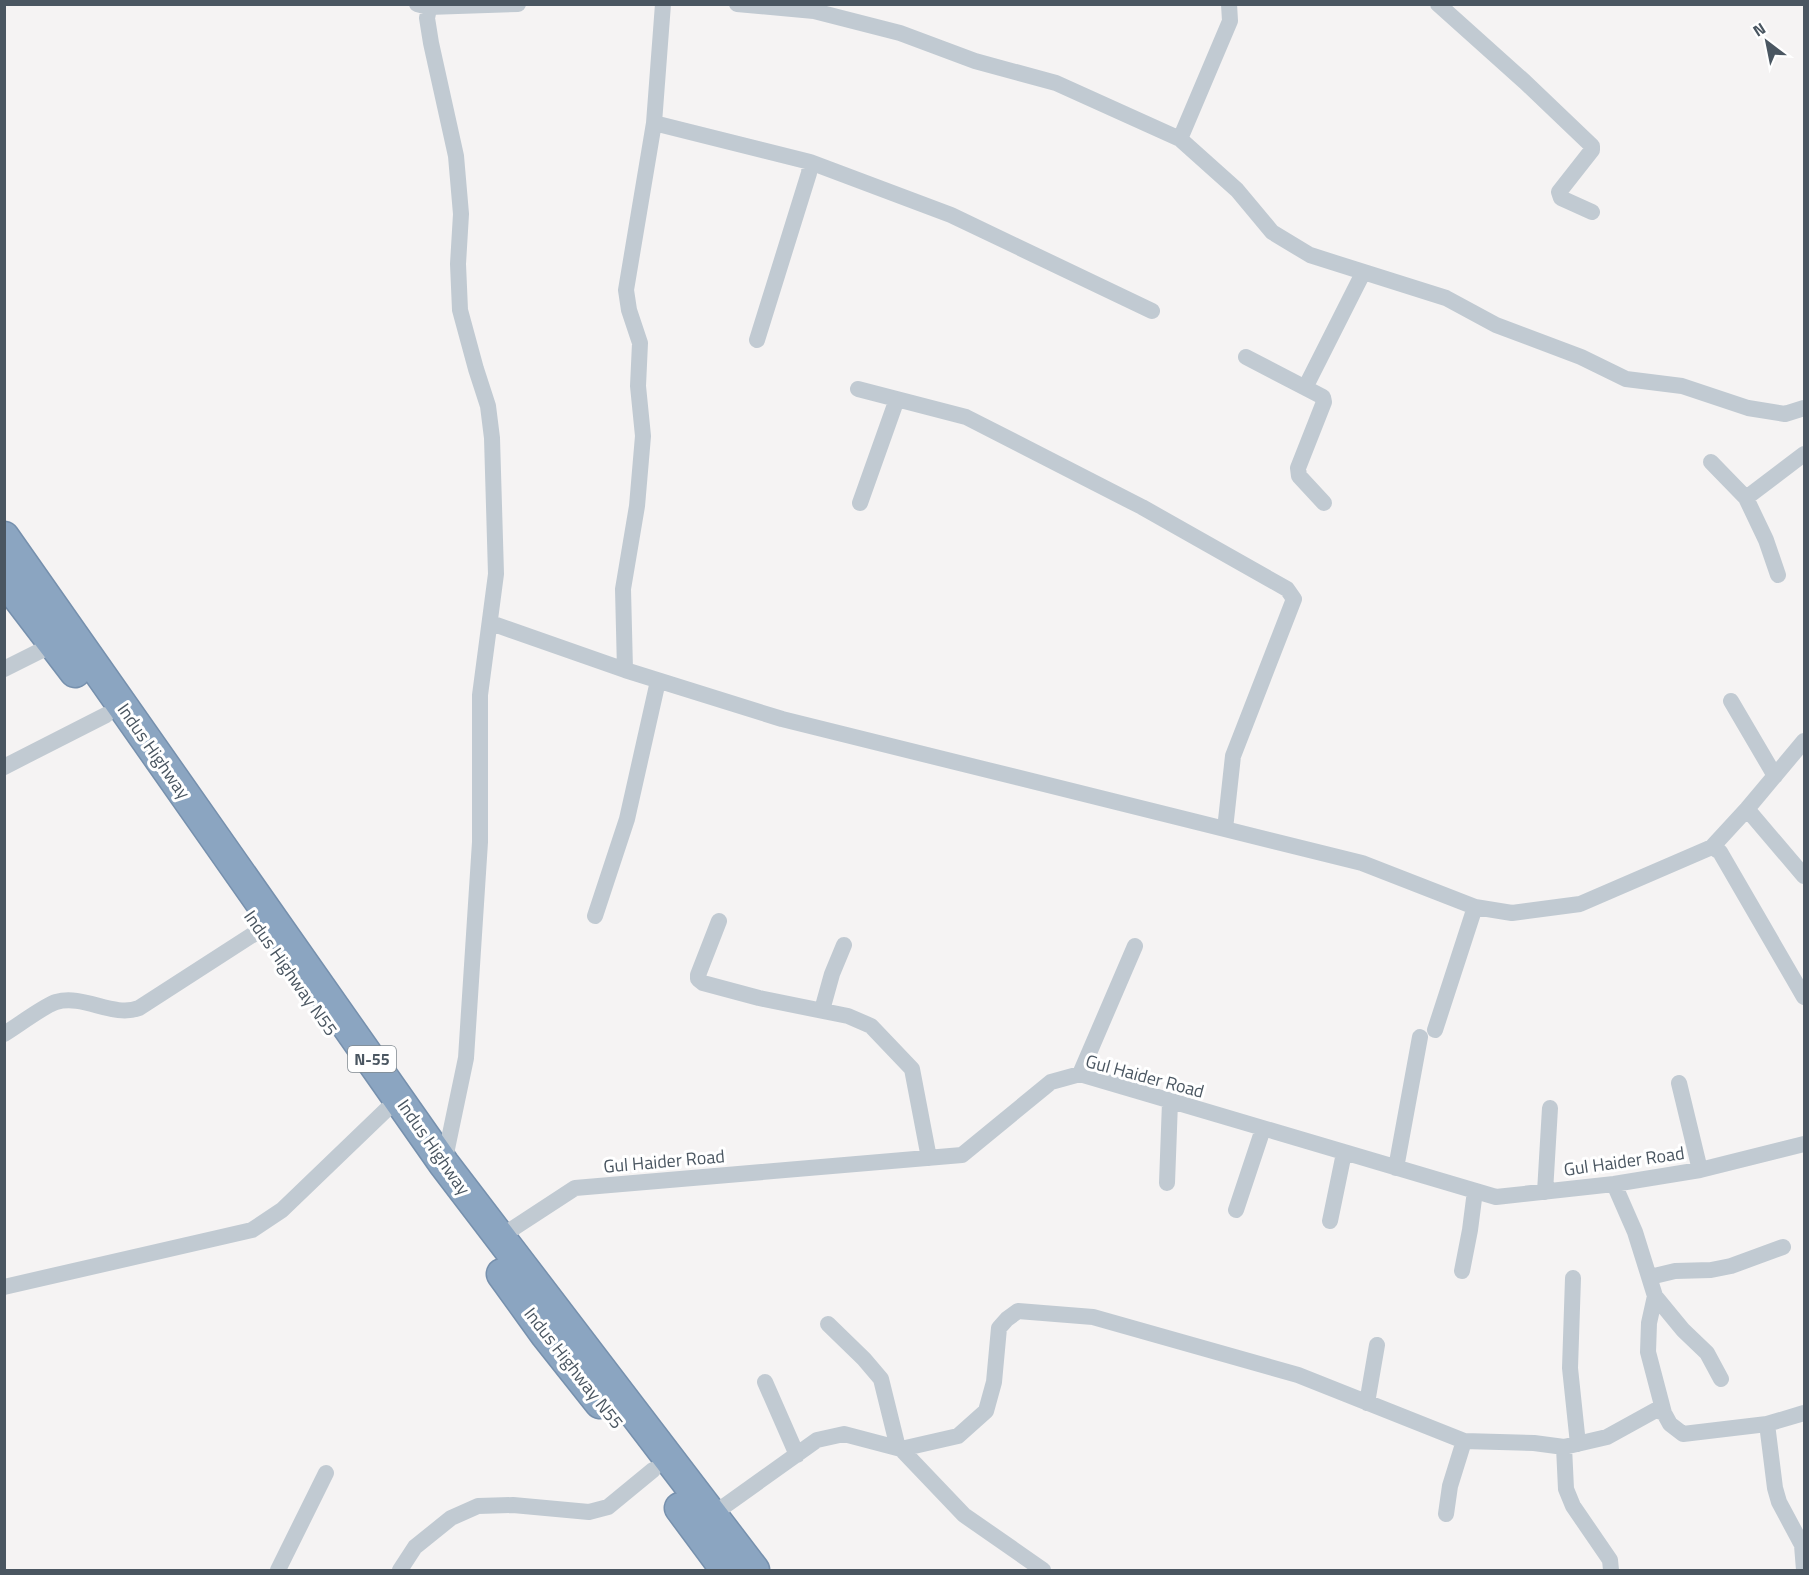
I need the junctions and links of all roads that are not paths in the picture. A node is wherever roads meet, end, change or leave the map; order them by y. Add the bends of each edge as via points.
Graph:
1 (518, 4) edge
2 (663, 4) edge
3 (737, 4) edge
4 (1229, 4) edge
5 (1438, 4) edge
6 (425, 5) edge
7 (654, 123) junction
8 (1180, 139) junction
9 (810, 162) junction
10 (1592, 212) dead end
11 (1363, 273) junction
12 (1152, 311) dead end
13 (757, 340) dead end
14 (1246, 357) dead end
15 (1306, 386) junction
16 (858, 389) dead end
17 (897, 399) junction
18 (1804, 408) edge
19 (1804, 454) edge
20 (1710, 462) dead end
21 (1746, 498) junction
22 (860, 503) dead end
23 (1324, 503) dead end
24 (4, 537) edge
25 (1778, 575) dead end
26 (4, 579) edge
27 (491, 623) junction
28 (54, 644) junction
29 (4, 669) edge
30 (625, 670) junction
31 (658, 681) junction
32 (1731, 701) dead end
33 (106, 715) junction
34 (1804, 741) edge
35 (4, 767) edge
36 (1775, 776) junction
37 (1747, 809) junction
38 (1225, 829) junction
39 (1712, 847) junction
40 (1804, 876) edge
41 (1475, 907) junction
42 (595, 916) dead end
43 (719, 921) dead end
44 (260, 930) junction
45 (844, 945) dead end
46 (1135, 946) dead end
47 (1804, 997) edge
48 (822, 1010) junction
49 (4, 1034) edge
50 (1080, 1074) junction
51 (1679, 1083) dead end
52 (1170, 1102) junction
53 (1550, 1108) dead end
54 (386, 1110) junction
55 (1263, 1129) junction
56 (1804, 1144) edge
57 (1344, 1153) junction
58 (929, 1158) junction
59 (444, 1164) junction
60 (1396, 1168) junction
61 (1700, 1170) junction
62 (1167, 1183) dead end
63 (1614, 1184) junction
64 (1475, 1191) junction
65 (1545, 1192) junction
66 (1236, 1210) dead end
67 (1330, 1221) dead end
68 (500, 1237) junction
69 (1783, 1247) dead end
70 (1462, 1271) dead end
71 (1650, 1277) junction
72 (1573, 1278) dead end
73 (4, 1287) edge
74 (1655, 1296) junction
75 (828, 1324) dead end
76 (1377, 1345) dead end
77 (1721, 1379) dead end
78 (765, 1382) dead end
79 (1367, 1403) junction
80 (1664, 1413) junction
81 (1804, 1413) edge
82 (1767, 1424) junction
83 (1464, 1441) junction
84 (1571, 1445) junction
85 (899, 1448) junction
86 (797, 1455) junction
87 (653, 1470) junction
88 (326, 1473) dead end
89 (1446, 1514) dead end
90 (712, 1515) junction
91 (278, 1570) edge
92 (400, 1570) edge
93 (726, 1570) edge
94 (754, 1570) edge
95 (1044, 1570) edge
96 (1611, 1570) edge
97 (1804, 1570) edge

1 - 6 street
2 - 7 street
3 - 8 street via 814,11 900,33 1056,83
4 - 8 street via 1230,21
5 - 10 street via 1592,146 1559,192 1561,198
6 - 27 street via 456,156 461,214 460,310 491,428 496,574
7 - 9 street
7 - 30 street via 626,290 640,343 638,386 643,436 637,506 623,589
8 - 11 street via 1237,190 1272,232 1310,255
9 - 12 street via 951,215
9 - 13 street
11 - 15 street
11 - 18 street via 1446,298 1497,325 1626,379 1682,386 1748,408 1785,414
14 - 15 street
15 - 23 street via 1323,397 1324,402 1298,468 1299,476
16 - 17 street
17 - 22 street
17 - 38 street via 966,417 1142,507 1287,589 1294,599 1233,756
19 - 21 street
20 - 21 street
21 - 25 street
24 - 59 highway, Indus Highway / N-55
26 - 28 highway, Indus Highway N55 / N-55
27 - 30 street
27 - 59 street via 480,696 480,842 466,1058
28 - 29 street
28 - 33 highway, Indus Highway N55 / N-55
30 - 31 street
31 - 38 street via 782,719
31 - 42 street via 627,819
32 - 36 street
33 - 35 street
33 - 44 highway, Indus Highway N55 / N-55
34 - 36 street
36 - 37 street
37 - 39 street
37 - 40 street
38 - 41 street via 1362,863
39 - 41 street via 1580,904 1512,914
39 - 47 street via 1720,852
41 - 60 street via 1428,1033
43 - 48 street via 698,979 759,998
44 - 49 street via 139,1008 130,1011 72,1000 56,1002
44 - 54 highway, Indus Highway N55 / N-55
45 - 48 street via 831,974
46 - 50 street
48 - 58 street via 871,1026 912,1069
50 - 52 street, Gul Haider Road
50 - 58 street, Gul Haider Road via 1051,1082 962,1155
51 - 61 street
52 - 55 street, Gul Haider Road
52 - 62 street
53 - 65 street
54 - 73 street via 282,1210 252,1230
54 - 87 highway, Indus Highway N55 / N-55 via 546,1335
55 - 57 street, Gul Haider Road
55 - 66 street
56 - 61 street, Gul Haider Road
57 - 60 street, Gul Haider Road
57 - 67 street
58 - 68 street, Gul Haider Road via 575,1188
59 - 68 highway, Indus Highway / N-55
60 - 64 street, Gul Haider Road
61 - 63 street, Gul Haider Road
63 - 65 street, Gul Haider Road
63 - 71 street
64 - 65 street, Gul Haider Road via 1496,1197
64 - 70 street
68 - 90 highway, Indus Highway / N-55
69 - 71 street via 1731,1266
71 - 74 street
72 - 84 street
74 - 77 street via 1707,1353
74 - 80 street via 1648,1352
75 - 85 street via 881,1379
76 - 79 street
78 - 86 street
79 - 83 street
79 - 85 street via 1298,1375 1093,1317 1018,1311 999,1328 994,1382 986,1411 958,1436
80 - 82 street via 1683,1434
80 - 84 street via 1656,1410 1607,1437
81 - 82 street
82 - 97 street via 1774,1488 1802,1545
83 - 84 street
83 - 89 street
84 - 96 street via 1566,1489 1573,1506 1610,1560
85 - 86 street via 844,1434 817,1440
85 - 95 street via 964,1515
86 - 90 street
87 - 92 street via 608,1507 589,1512 478,1506 451,1518 414,1547
87 - 93 highway, Indus Highway N55 / N-55
88 - 91 street
90 - 94 highway, Indus Highway / N-55

